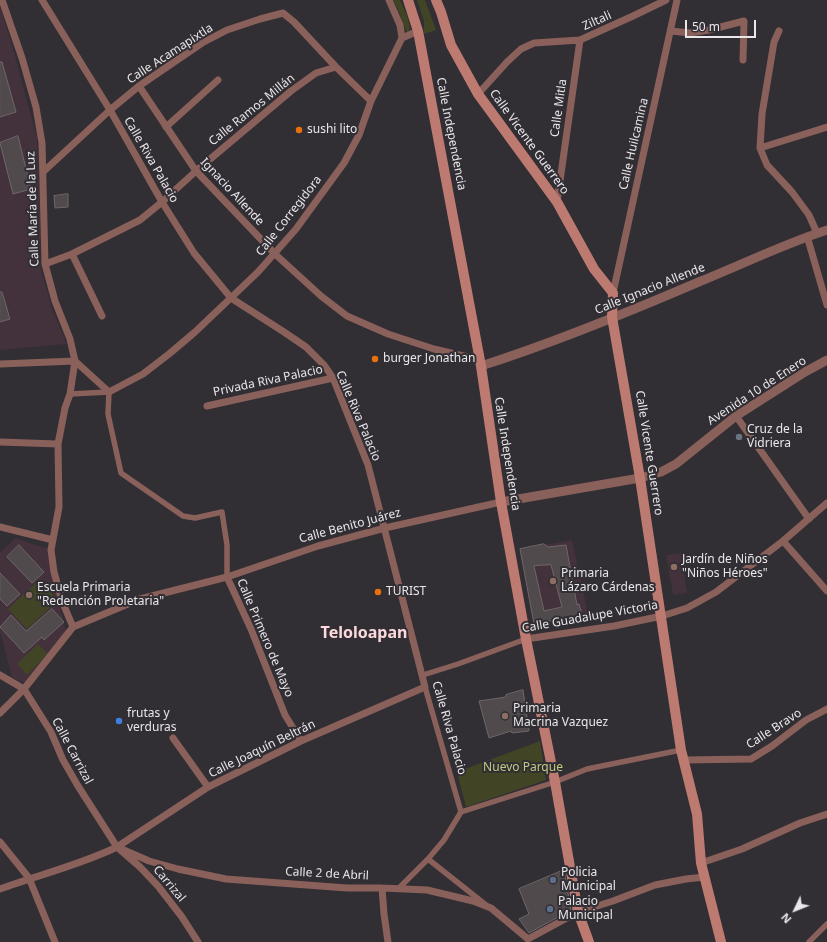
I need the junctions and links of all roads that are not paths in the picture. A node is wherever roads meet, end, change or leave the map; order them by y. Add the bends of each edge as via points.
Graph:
1 (2, 0) edge
2 (42, 0) edge
3 (389, 0) edge
4 (408, 0) edge
5 (436, 0) edge
6 (666, 0) edge
7 (677, 0) edge
8 (418, 31) junction
9 (671, 31) junction
10 (779, 31) dead end
11 (402, 38) junction
12 (580, 40) junction
13 (744, 60) dead end
14 (336, 67) junction
15 (218, 80) dead end
16 (139, 86) junction
17 (478, 94) junction
18 (371, 101) junction
19 (110, 110) junction
20 (166, 127) junction
21 (827, 127) edge
22 (760, 148) junction
23 (196, 171) junction
24 (43, 172) junction
25 (162, 202) junction
26 (557, 202) junction
27 (827, 230) edge
28 (817, 233) junction
29 (807, 236) junction
30 (72, 254) junction
31 (275, 254) junction
32 (44, 264) junction
33 (613, 293) junction
34 (231, 298) junction
35 (827, 304) edge
36 (102, 316) dead end
37 (612, 317) junction
38 (827, 360) edge
39 (75, 361) junction
40 (480, 363) junction
41 (0, 364) edge
42 (333, 378) junction
43 (109, 392) junction
44 (70, 394) junction
45 (207, 406) dead end
46 (736, 416) junction
47 (0, 442) edge
48 (58, 444) junction
49 (640, 478) junction
50 (501, 502) junction
51 (827, 503) edge
52 (808, 519) junction
53 (0, 527) edge
54 (385, 528) junction
55 (53, 540) junction
56 (783, 541) junction
57 (227, 577) junction
58 (827, 591) edge
59 (662, 616) junction
60 (73, 627) junction
61 (526, 639) junction
62 (0, 675) edge
63 (423, 675) junction
64 (425, 687) junction
65 (24, 689) junction
66 (827, 709) edge
67 (0, 712) edge
68 (173, 738) dead end
69 (301, 741) junction
70 (682, 755) junction
71 (555, 782) junction
72 (208, 787) junction
73 (461, 812) junction
74 (827, 814) edge
75 (0, 842) edge
76 (117, 847) junction
77 (428, 859) junction
78 (701, 863) junction
79 (705, 877) junction
80 (29, 878) junction
81 (382, 888) junction
82 (0, 889) edge
83 (398, 889) junction
84 (491, 908) junction
85 (578, 912) junction
86 (827, 924) edge
87 (528, 941) edge
88 (55, 942) edge
89 (198, 942) edge
90 (388, 942) edge
91 (589, 942) edge
92 (721, 942) edge
93 (808, 942) edge

1 - 24 street, Calle María de la Luz via 36,107 42,143
2 - 19 street, Calle Riva Palacio
3 - 11 street via 400,25
4 - 8 main road, Calle Independencia
5 - 17 main road, Calle Vicente Guerrero via 451,45
6 - 12 street, Ziltali
7 - 9 street, Calle Huilcamina
8 - 11 street
8 - 40 main road, Calle Independencia
9 - 13 street via 696,32 744,21
9 - 33 street, Calle Huilcamina
10 - 22 street via 774,42 762,114
11 - 18 street, Calle Corregidora
12 - 17 street via 534,43 521,49
12 - 26 street, Calle Mitla
14 - 16 street, Calle Acamapixtla via 283,13 227,30 202,43
14 - 18 street, Calle Acamapixtla
14 - 23 street, Calle Ramos Millán via 316,73 291,91
15 - 20 street
16 - 19 street, Calle Acamapixtla
16 - 20 street, Ignacio Allende
17 - 26 main road, Calle Vicente Guerrero
18 - 31 street, Calle Corregidora via 359,135 344,163
19 - 24 street, Calle Acamapixtla
19 - 25 street, Calle Riva Palacio
20 - 23 street, Ignacio Allende
21 - 22 street
22 - 28 street via 767,165 809,215
23 - 25 street, Calle Ramos Millán
23 - 31 street, Ignacio Allende
24 - 32 street, Calle María de la Luz
25 - 30 street, Calle Ramos Millán via 140,220
25 - 34 street, Calle Riva Palacio via 194,254
26 - 33 main road, Calle Vicente Guerrero via 594,269
27 - 28 street, Calle Ignacio Allende
28 - 29 street, Calle Ignacio Allende
29 - 35 street
29 - 37 street, Calle Ignacio Allende
30 - 32 street, Calle Ramos Millán
30 - 36 street
31 - 34 street, Calle Corregidora
31 - 40 street, Ignacio Allende via 320,296 348,316 388,334
32 - 39 street, Calle María de la Luz
33 - 37 main road, Calle Vicente Guerrero
34 - 42 street, Calle Riva Palacio via 306,347
34 - 43 street, Calle Corregidora via 169,354 143,374
37 - 40 street, Calle Ignacio Allende via 525,352
37 - 49 main road, Calle Vicente Guerrero
38 - 46 street, Avenida 10 de Enero
39 - 41 street
39 - 43 street
39 - 44 street, Calle María de la Luz
40 - 50 main road, Calle Independencia
42 - 45 street, Privada Riva Palacio
42 - 54 street, Calle Riva Palacio via 368,465
43 - 44 street
43 - 57 street, Calle Primero de Mayo via 108,414 121,473 183,516 195,518 222,512 227,545
44 - 48 street, Calle María de la Luz
46 - 49 street, Avenida 10 de Enero via 676,464 661,472
46 - 52 street
47 - 48 street
48 - 55 street, Calle María de la Luz via 59,507
49 - 50 street, Calle Benito Juárez
49 - 59 main road, Calle Vicente Guerrero
50 - 54 street, Calle Benito Juárez
50 - 61 main road, Calle Independencia
51 - 52 street, Calle Guadalupe Victoria
52 - 56 street, Calle Guadalupe Victoria
53 - 55 street
54 - 57 street, Calle Benito Juárez via 318,546
54 - 63 street, Calle Riva Palacio
55 - 60 street, Calle María de la Luz via 51,550 54,572
56 - 58 street
56 - 59 street, Calle Guadalupe Victoria via 716,592 687,608
57 - 60 street, Calle Benito Juárez via 140,599
57 - 69 street, Calle Primero de Mayo via 285,715
59 - 61 street, Calle Guadalupe Victoria
59 - 70 main road, Calle Vicente Guerrero
60 - 65 street
61 - 63 street, Calle Guadalupe Victoria
61 - 71 main road, Calle Independencia
62 - 65 street, Calle Carrizal
63 - 64 street, Calle Riva Palacio
64 - 69 street, Calle Joaquín Beltrán
64 - 73 street, Calle Riva Palacio
65 - 67 street
65 - 76 street, Calle Carrizal via 51,732 78,786
66 - 70 street, Calle Bravo via 806,720 772,746 751,758
68 - 72 street
69 - 72 street, Calle Joaquín Beltrán
70 - 71 street via 587,769
70 - 78 main road, Calle Vicente Guerrero via 697,814
71 - 73 street
71 - 85 main road, Calle Independencia
72 - 76 street, Calle Joaquín Beltrán
73 - 77 street via 448,835
74 - 78 street
75 - 80 street
76 - 80 street, Calle Joaquín Beltrán via 101,855
76 - 81 street, Calle 2 de Abril via 178,870 226,879 347,888
76 - 89 street, Carrizal via 158,886
77 - 83 street
77 - 84 street
78 - 79 main road, Calle Vicente Guerrero
79 - 85 street via 655,885 613,902
79 - 92 main road, Calle Vicente Guerrero
80 - 82 street, Calle Joaquín Beltrán
80 - 88 street
81 - 83 street, Calle 2 de Abril
81 - 90 street
83 - 84 street, Calle 2 de Abril via 427,890
84 - 87 street, Calle 2 de Abril
85 - 87 street
85 - 91 main road, Calle Independencia
86 - 93 street

